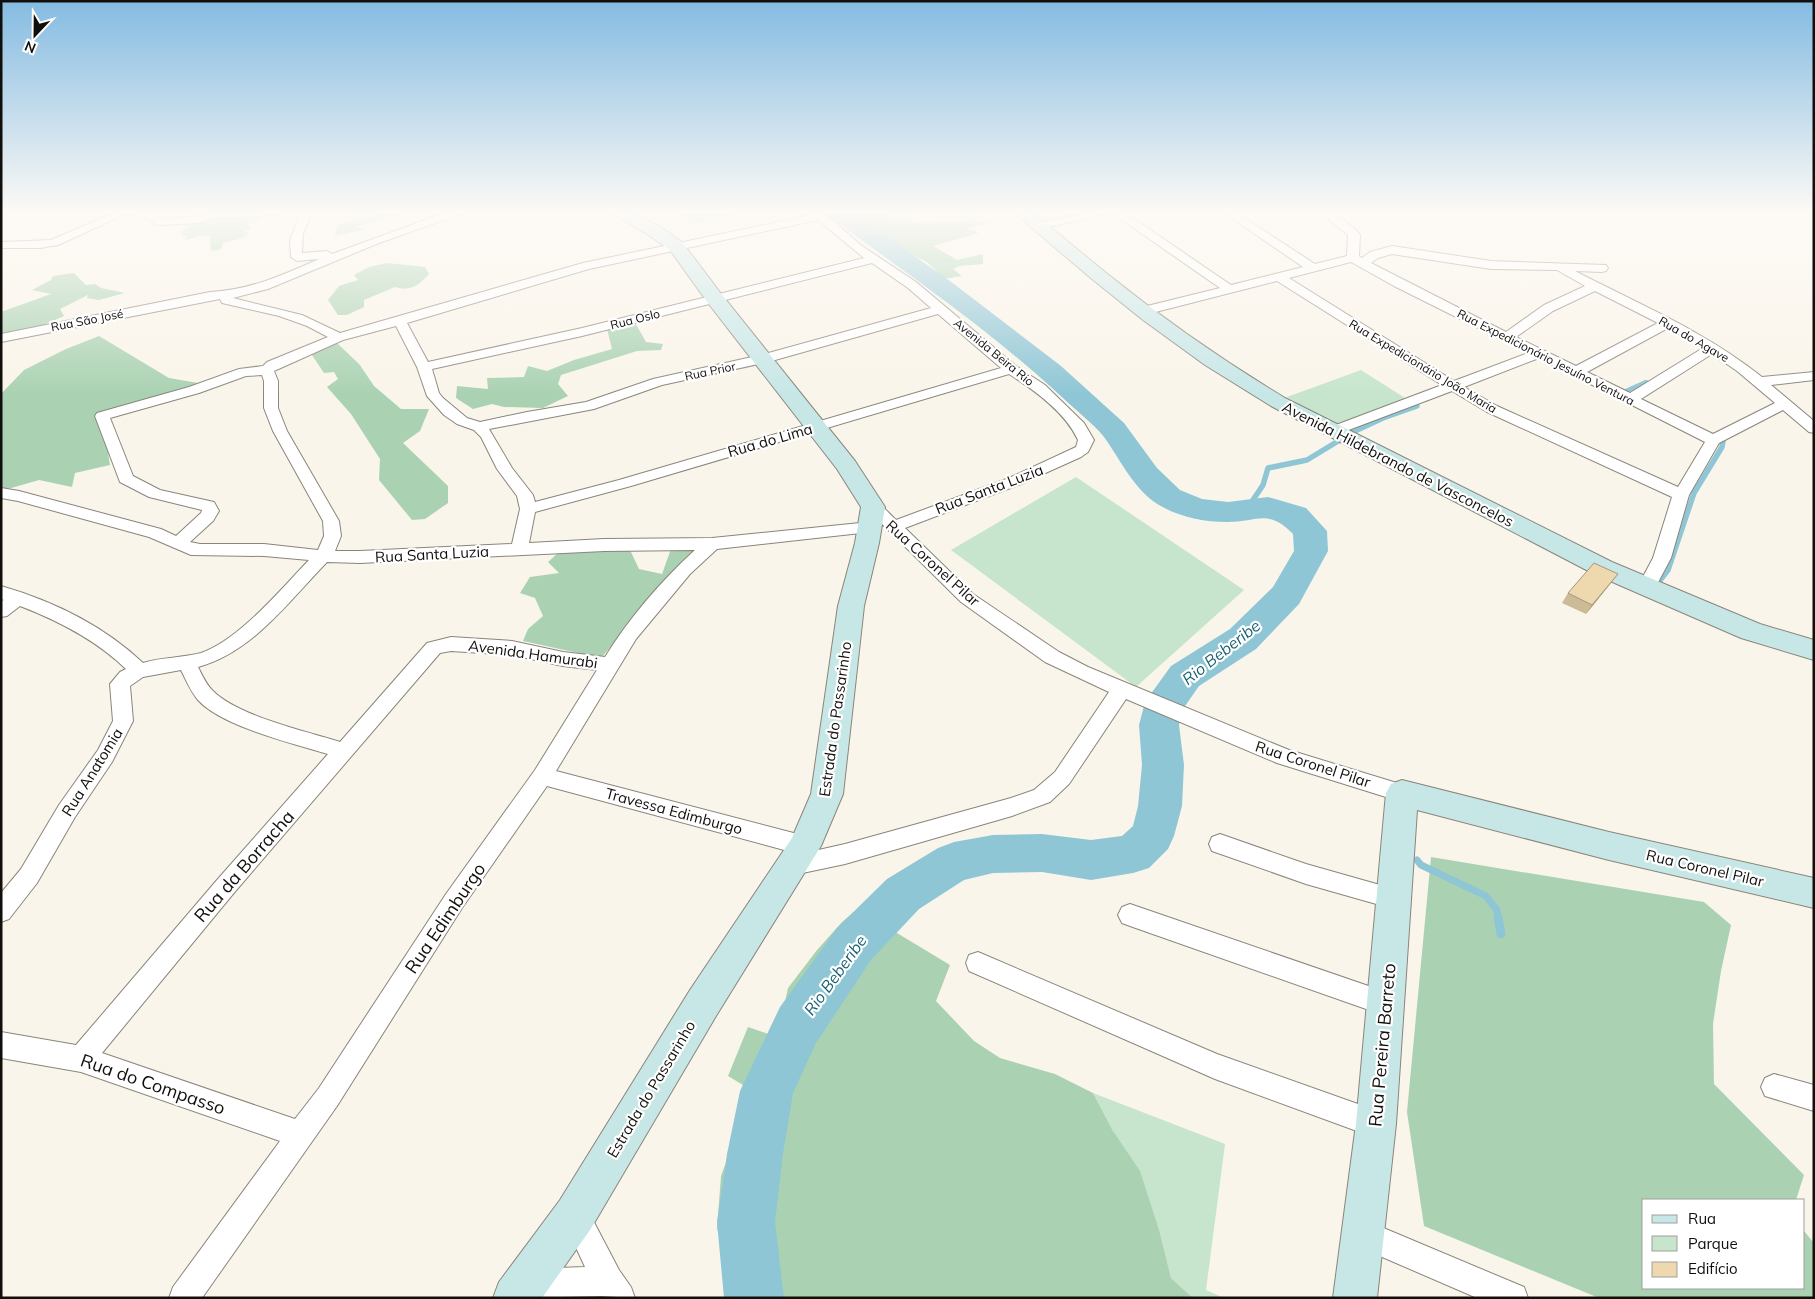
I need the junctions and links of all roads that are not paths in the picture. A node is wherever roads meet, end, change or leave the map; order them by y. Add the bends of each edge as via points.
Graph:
1 (299, 273) edge
2 (564, 273) edge
3 (696, 273) edge
4 (820, 273) edge
5 (894, 273) edge
6 (1095, 273) edge
7 (1205, 273) edge
8 (1296, 273) edge
9 (1380, 273) edge
10 (1570, 273) edge
11 (1279, 277) junction
12 (1595, 286) junction
13 (1229, 289) junction
14 (210, 296) junction
15 (715, 299) junction
16 (941, 309) junction
17 (1144, 311) junction
18 (400, 321) junction
19 (1668, 322) junction
20 (338, 337) junction
21 (1, 338) edge
22 (1507, 338) junction
23 (1712, 348) junction
24 (1538, 354) junction
25 (763, 359) junction
26 (281, 360) joint
27 (424, 367) junction
28 (1011, 369) junction
29 (267, 370) junction
30 (1576, 372) junction
31 (1814, 376) edge
32 (1758, 382) junction
33 (1451, 386) junction
34 (1631, 399) junction
35 (1784, 404) junction
36 (479, 427) junction
37 (817, 427) junction
38 (1814, 428) edge
39 (1342, 435) junction
40 (1714, 440) junction
41 (1084, 449) joint
42 (1, 493) edge
43 (1681, 495) junction
44 (528, 509) junction
45 (879, 520) junction
46 (178, 543) junction
47 (712, 544) junction
48 (519, 550) junction
49 (323, 556) junction
50 (1646, 588) junction
51 (9, 595) edge
52 (1, 611) edge
53 (1814, 650) edge
54 (186, 663) junction
55 (610, 664) junction
56 (139, 670) junction
57 (409, 676) joint
58 (1122, 689) junction
59 (344, 751) junction
60 (542, 776) junction
61 (1402, 792) junction
62 (1220, 844) dead end
63 (799, 856) junction
64 (1814, 893) edge
65 (1394, 898) junction
66 (1, 911) edge
67 (1130, 915) dead end
68 (978, 963) dead end
69 (1386, 1004) junction
70 (1, 1044) edge
71 (81, 1059) junction
72 (1774, 1087) dead end
73 (1814, 1098) edge
74 (1376, 1124) junction
75 (301, 1136) junction
76 (575, 1215) junction
77 (1362, 1234) junction
78 (614, 1289) edge
79 (520, 1291) edge
80 (184, 1298) edge
81 (1355, 1298) edge
82 (1513, 1298) edge

1 - 14 street, Rua São José via 232,295
2 - 18 street
3 - 15 street
4 - 15 street, Rua Oslo
5 - 16 street, Avenida Beira Rio
6 - 17 street, Avenida Hildebrando de Vasconcelos
7 - 13 street
8 - 11 street
9 - 22 street, Rua Expedicionário Jesuíno Ventura
10 - 12 street, Rua do Agave
11 - 13 street
11 - 33 street, Rua Expedicionário João Maria
12 - 19 street, Rua do Agave
12 - 22 street via 1562,299
13 - 17 street
14 - 20 street via 298,317
14 - 21 street, Rua São José
15 - 25 street
15 - 27 street, Rua Oslo
16 - 25 street, Rua Prior
16 - 28 street, Avenida Beira Rio
17 - 39 street, Avenida Hildebrando de Vasconcelos via 1243,381
18 - 20 street
18 - 27 street
19 - 23 street, Rua do Agave
19 - 30 street
20 - 26 street
22 - 24 street, Rua Expedicionário Jesuíno Ventura
23 - 32 street, Rua do Agave
23 - 34 street
24 - 30 street, Rua Expedicionário Jesuíno Ventura
24 - 33 street
25 - 36 street, Rua Prior via 658,382 574,409
25 - 37 street
26 - 29 street
27 - 36 street via 438,401 462,421
28 - 37 street, Rua do Lima
28 - 41 street, Avenida Beira Rio via 1040,388 1079,426 1086,440
29 - 46 street via 244,372 102,416 126,479 134,486 208,506 211,511
29 - 49 street via 271,381 271,408 280,431 331,521 334,531
30 - 34 street, Rua Expedicionário Jesuíno Ventura
31 - 32 street
32 - 35 street, Rua do Agave
33 - 39 street
33 - 43 street, Rua Expedicionário João Maria via 1492,409
34 - 40 street, Rua Expedicionário Jesuíno Ventura
35 - 38 street, Rua do Agave
35 - 40 street
36 - 44 street via 492,442 505,470 525,495
37 - 44 street, Rua do Lima
37 - 45 street via 847,466
39 - 50 street, Avenida Hildebrando de Vasconcelos
40 - 43 street
41 - 45 street, Rua Santa Luzia via 1015,481
42 - 46 street, Rua Santa Luzia via 155,533
43 - 50 street via 1662,558
44 - 48 street
45 - 47 street, Rua Santa Luzia
45 - 58 street, Rua Coronel Pilar via 967,598 1052,657
45 - 63 street, Estrada do Passarinho via 851,606 827,794
46 - 49 street, Rua Santa Luzia via 200,550 264,550
47 - 48 street, Rua Santa Luzia
47 - 55 street, Rua Edimburgo via 655,602
48 - 49 street, Rua Santa Luzia
49 - 54 street via 250,630 210,657
50 - 53 street, Avenida Hildebrando de Vasconcelos via 1750,631
51 - 52 street
51 - 56 street via 88,630 121,652
54 - 56 street
54 - 59 street via 206,697 222,708
55 - 57 street, Avenida Hamurabi via 562,659 512,648 450,644 434,648
55 - 60 street, Rua Edimburgo
56 - 66 street, Rua Anatomia via 120,684 123,721 105,756 67,811 29,876
57 - 59 street, Rua da Borracha
58 - 61 street, Rua Coronel Pilar via 1284,758
58 - 63 street via 1062,778 1042,796 845,854
59 - 71 street, Rua da Borracha
60 - 63 street, Travessa Edimburgo
60 - 75 street, Rua Edimburgo via 454,901
61 - 64 street, Rua Coronel Pilar via 1610,846
61 - 65 street, Rua Pereira Barreto
62 - 65 street via 1306,874
63 - 76 street, Estrada do Passarinho via 703,1003
65 - 69 street, Rua Pereira Barreto
67 - 69 street
68 - 74 street via 1216,1066
69 - 74 street, Rua Pereira Barreto
70 - 71 street, Rua do Compasso
71 - 75 street, Rua do Compasso
72 - 73 street
74 - 77 street, Rua Pereira Barreto
75 - 80 street, Rua Edimburgo
76 - 78 street
76 - 79 street, Estrada do Passarinho
77 - 81 street, Rua Pereira Barreto
77 - 82 street
78 - 79 street

